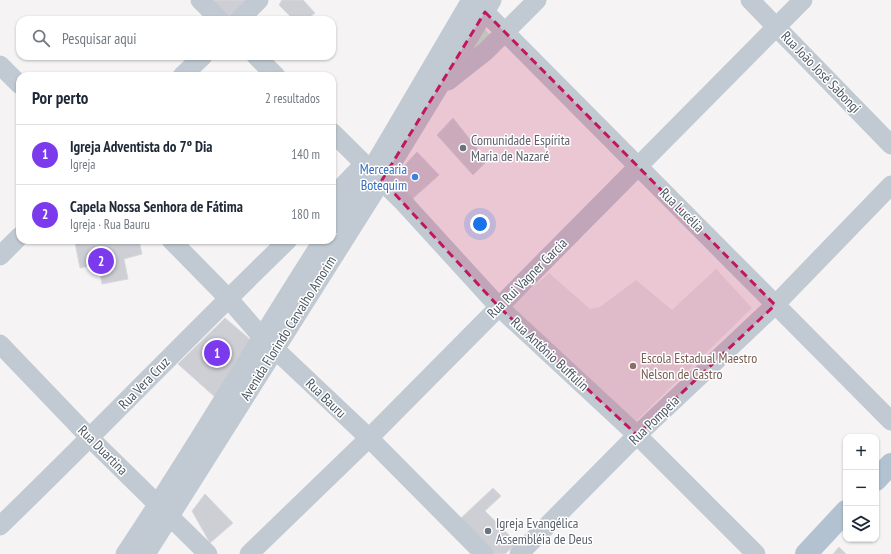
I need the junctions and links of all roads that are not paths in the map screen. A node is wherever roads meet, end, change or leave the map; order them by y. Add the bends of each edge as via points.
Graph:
1 (200, 0) edge
2 (259, 0) edge
3 (537, 0) edge
4 (750, 0) edge
5 (803, 0) edge
6 (480, 3) edge
7 (216, 16) edge
8 (243, 16) edge
9 (776, 25) junction
10 (505, 33) junction
11 (198, 60) edge
12 (260, 60) edge
13 (0, 64) edge
14 (186, 72) edge
15 (272, 72) edge
16 (16, 81) edge
17 (440, 87) junction
18 (336, 136) edge
19 (891, 145) edge
20 (638, 166) junction
21 (372, 171) junction
22 (891, 185) edge
23 (336, 194) edge
24 (336, 220) edge
25 (336, 237) edge
26 (16, 240) edge
27 (175, 244) edge
28 (284, 244) edge
29 (320, 244) edge
30 (332, 244) edge
31 (0, 256) edge
32 (228, 298) junction
33 (775, 305) junction
34 (499, 306) junction
35 (261, 336) junction
36 (0, 344) edge
37 (275, 348) junction
38 (891, 421) edge
39 (637, 435) junction
40 (90, 438) junction
41 (369, 438) junction
42 (891, 464) edge
43 (879, 477) edge
44 (164, 511) junction
45 (843, 514) edge
46 (0, 526) edge
47 (125, 554) edge
48 (146, 554) edge
49 (208, 554) edge
50 (249, 554) edge
51 (484, 554) edge
52 (519, 554) edge
53 (756, 554) edge
54 (806, 554) edge

1 - 7 street
2 - 8 street
3 - 10 street
4 - 9 street, Rua João José Sabongi
5 - 9 street, Rua Rui Vagner Garcia
6 - 10 street, Rua Lucélia
6 - 17 street, Avenida Florindo Carvalho Amorim
6 - 21 street, Avenida Florindo Carvalho Amorim
9 - 19 street, Rua João José Sabongi
9 - 20 street, Rua Rui Vagner Garcia
10 - 17 street
10 - 20 street, Rua Lucélia
11 - 14 street
12 - 15 street
13 - 16 street
17 - 21 street, Avenida Florindo Carvalho Amorim
18 - 21 street, Rua Antônio Buffulin
20 - 33 street, Rua Lucélia
20 - 34 street, Rua Rui Vagner Garcia
21 - 23 street
21 - 24 street, Avenida Florindo Carvalho Amorim
21 - 25 street, Avenida Florindo Carvalho Amorim
21 - 34 street, Rua Antônio Buffulin
22 - 33 street, Rua Pompeia
26 - 31 street
27 - 32 street, Rua Bauru
28 - 32 street, Rua Vera Cruz
29 - 35 street, Avenida Florindo Carvalho Amorim
30 - 37 street, Avenida Florindo Carvalho Amorim
32 - 35 street, Rua Bauru
32 - 40 street, Rua Vera Cruz
33 - 38 street, Rua Lucélia
33 - 39 street, Rua Pompeia
34 - 39 street, Rua Antônio Buffulin
34 - 41 street, Rua Rui Vagner Garcia
35 - 37 street, Rua Bauru
35 - 44 street, Avenida Florindo Carvalho Amorim
36 - 40 street, Rua Duartina
37 - 41 street, Rua Bauru
37 - 44 street, Avenida Florindo Carvalho Amorim
39 - 52 street, Rua Pompeia
39 - 53 street, Rua Antônio Buffulin
40 - 44 street, Rua Duartina
40 - 46 street, Rua Vera Cruz
41 - 50 street, Rua Rui Vagner Garcia
41 - 51 street, Rua Bauru
42 - 43 main road
44 - 47 street, Avenida Florindo Carvalho Amorim
44 - 48 street, Avenida Florindo Carvalho Amorim
44 - 49 street, Rua Duartina
45 - 54 main road

